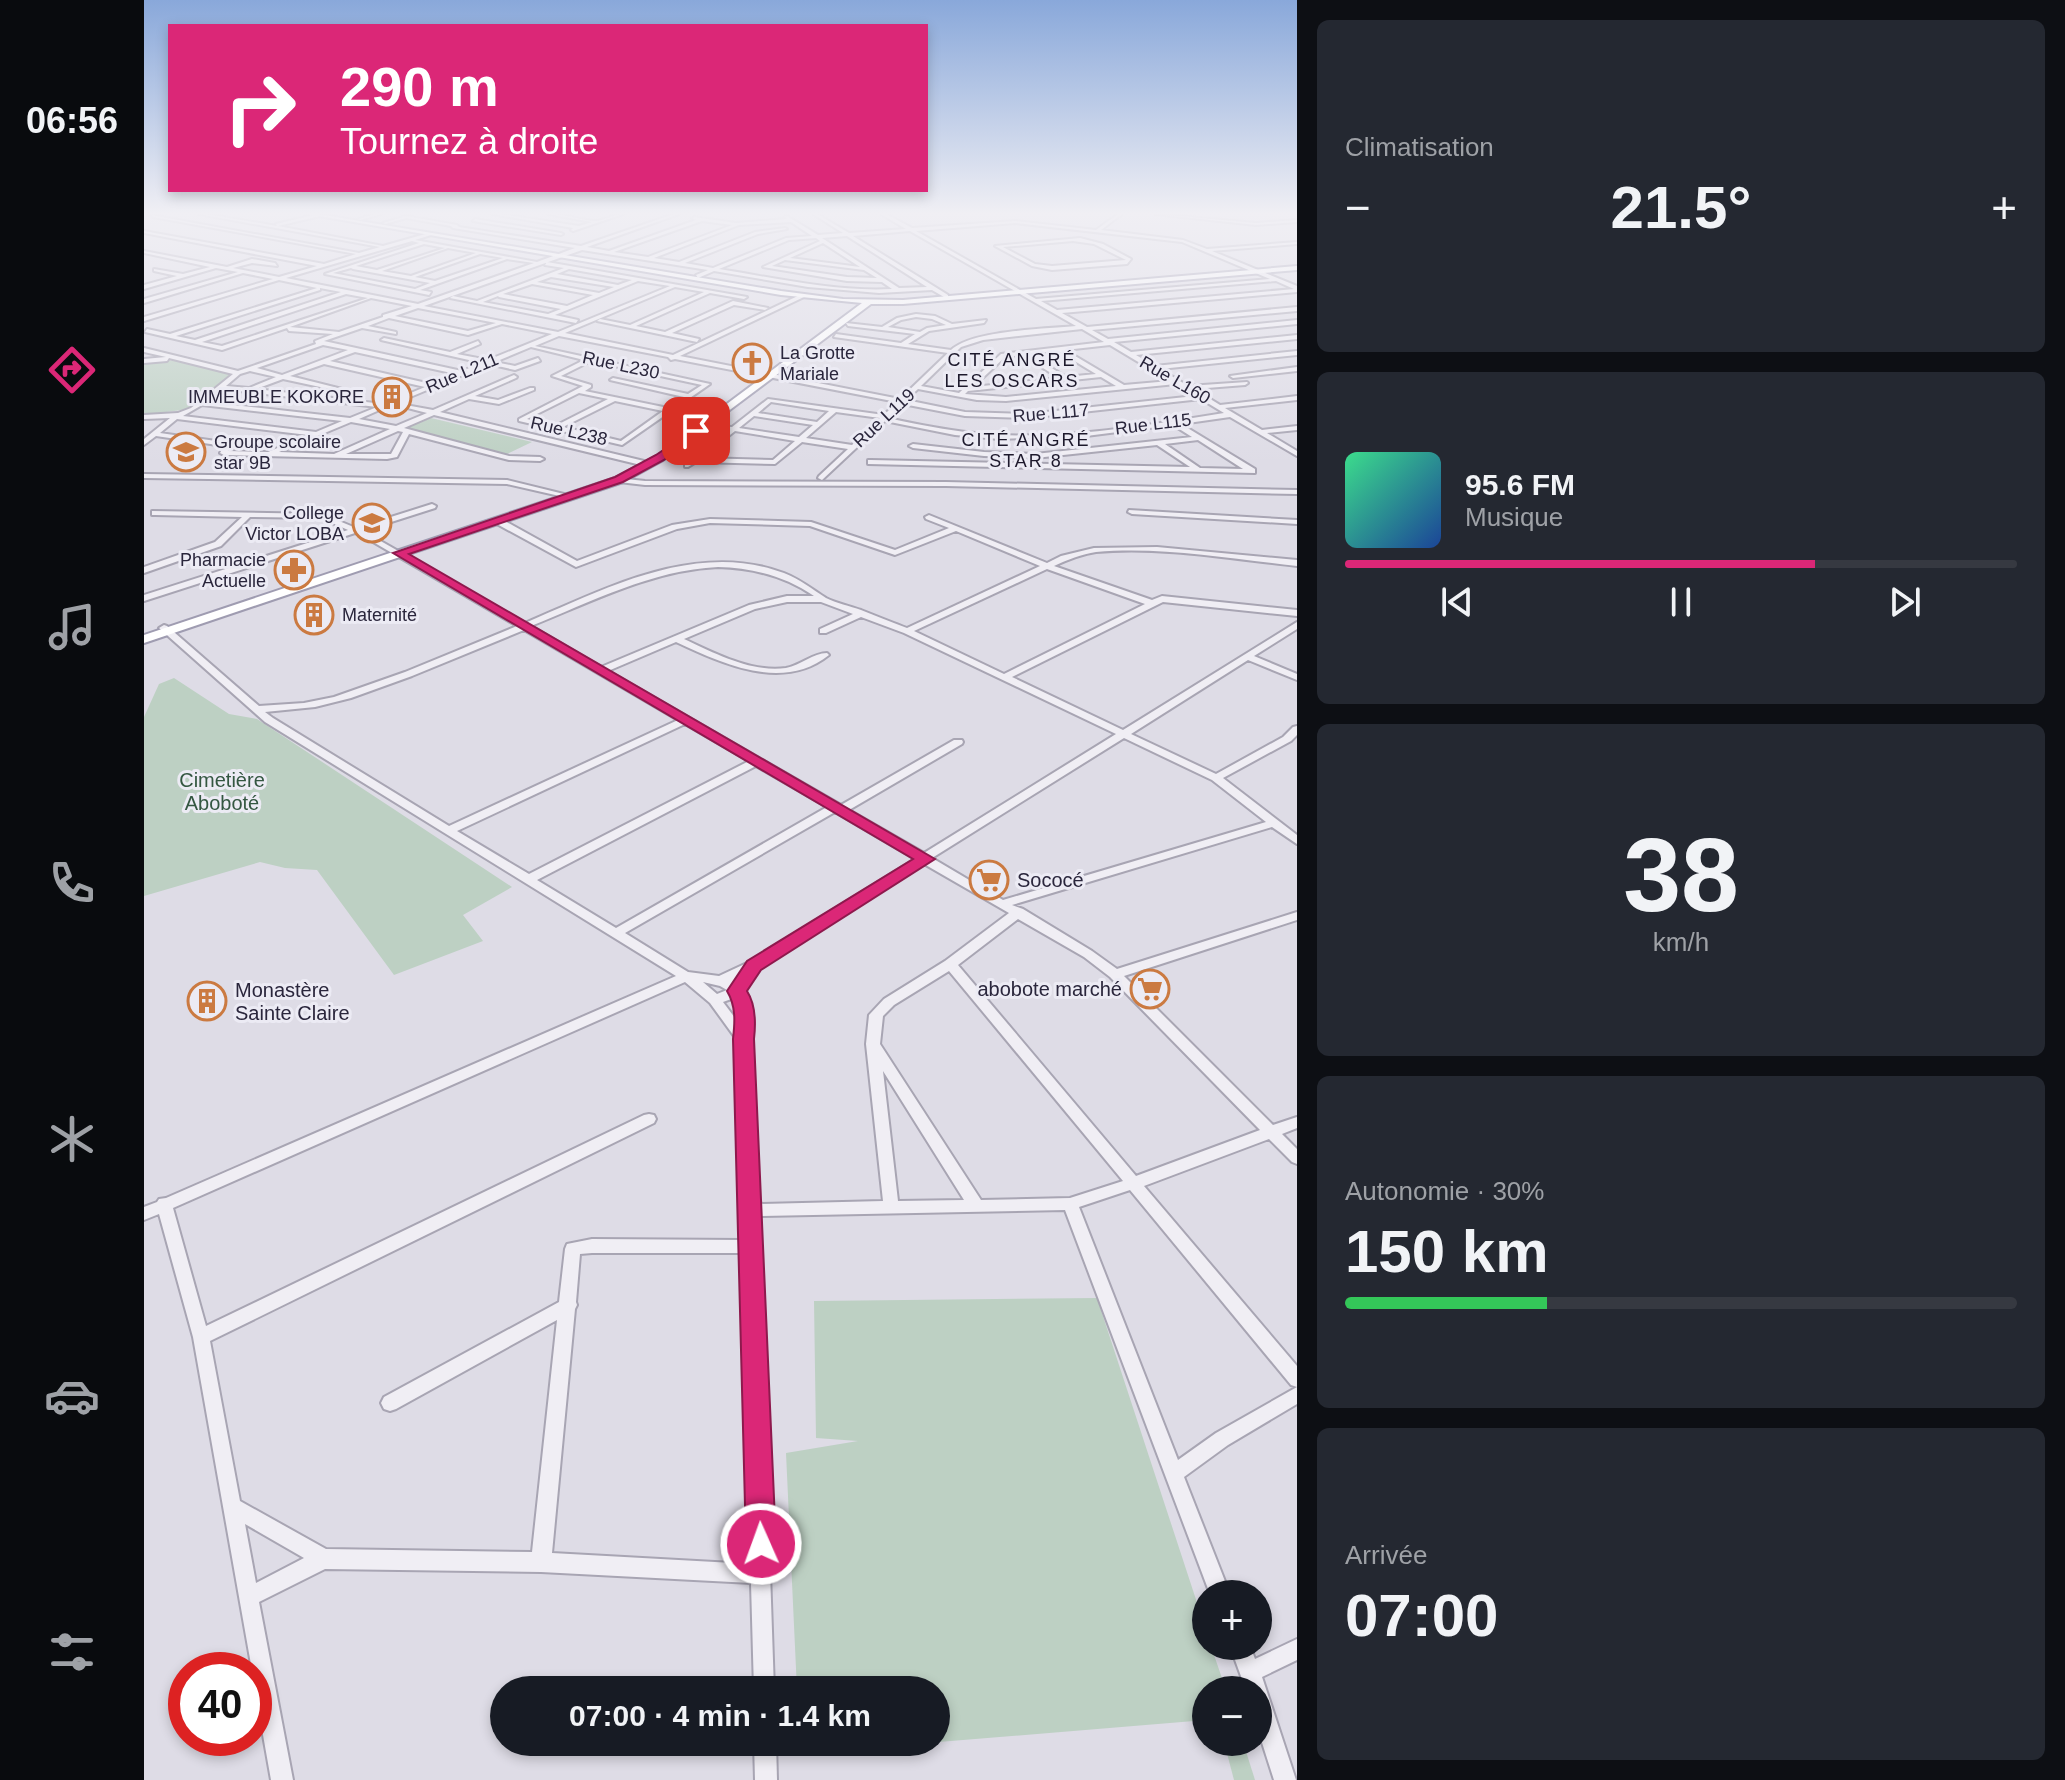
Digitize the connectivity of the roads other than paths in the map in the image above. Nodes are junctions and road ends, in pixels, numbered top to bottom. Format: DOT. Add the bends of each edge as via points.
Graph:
graph roads {
  1 [pos="217,297"];
  2 [pos="292,297"];
  3 [pos="331,297"];
  4 [pos="368,297"];
  5 [pos="439,297"];
  6 [pos="491,297"];
  7 [pos="508,297"];
  8 [pos="594,297"];
  9 [pos="646,297"];
  10 [pos="698,297"];
  11 [pos="800,297"];
  12 [pos="808,297"];
  13 [pos="837,297"];
  14 [pos="930,297"];
  15 [pos="955,297"];
  16 [pos="1031,297"];
  17 [pos="1075,297"];
  18 [pos="1216,297"];
  19 [pos="1227,297"];
  20 [pos="1268,297"];
  21 [pos="372,298"];
  22 [pos="453,298"];
  23 [pos="1272,299"];
  24 [pos="1037,300"];
  25 [pos="1190,300"];
  26 [pos="871,301"];
  27 [pos="144,302"];
  28 [pos="477,302"];
  29 [pos="903,302"];
  30 [pos="1237,302"];
  31 [pos="733,303"];
  32 [pos="1158,303"];
  33 [pos="1284,304"];
  34 [pos="1138,305"];
  35 [pos="1201,305"];
  36 [pos="413,306"];
  37 [pos="858,306"];
  38 [pos="168,308"];
  39 [pos="567,308"];
  40 [pos="765,308"];
  41 [pos="1102,308"];
  42 [pos="1169,308"];
  43 [pos="1296,309"];
  44 [pos="1149,310"];
  45 [pos="1212,310"];
  46 [pos="1058,312"];
  47 [pos="1112,313"];
  48 [pos="1180,314"];
  49 [pos="385,316"];
  50 [pos="548,316"];
  51 [pos="949,316"];
  52 [pos="1159,316"];
  53 [pos="1223,316"];
  54 [pos="938,317"];
  55 [pos="144,319"];
  56 [pos="1123,319"];
  57 [pos="1191,319"];
  58 [pos="576,321"];
  59 [pos="600,321"];
  60 [pos="843,321"];
  61 [pos="984,321"];
  62 [pos="1169,321"];
  63 [pos="1297,322"];
  64 [pos="502,323"];
  65 [pos="359,325"];
  66 [pos="950,325"];
  67 [pos="1133,325"];
  68 [pos="630,327"];
  69 [pos="281,328"];
  70 [pos="1085,328"];
  71 [pos="882,329"];
  72 [pos="147,331"];
  73 [pos="337,333"];
  74 [pos="394,333"];
  75 [pos="918,333"];
  76 [pos="559,334"];
  77 [pos="666,334"];
  78 [pos="169,336"];
  79 [pos="836,336"];
  80 [pos="1297,337"];
  81 [pos="384,340"];
  82 [pos="697,340"];
  83 [pos="195,342"];
  84 [pos="1109,342"];
  85 [pos="323,343"];
  86 [pos="478,343"];
  87 [pos="902,345"];
  88 [pos="530,346"];
  89 [pos="1058,348"];
  90 [pos="356,349"];
  91 [pos="144,350"];
  92 [pos="952,352"];
  93 [pos="1022,352"];
  94 [pos="1297,353"];
  95 [pos="451,354"];
  96 [pos="1130,354"];
  97 [pos="673,357"];
  98 [pos="178,358"];
  99 [pos="591,359"];
  100 [pos="538,360"];
  101 [pos="144,361"];
  102 [pos="325,362"];
  103 [pos="489,362"];
  104 [pos="1154,368"];
  105 [pos="251,369"];
  106 [pos="1297,369"];
  107 [pos="646,370"];
  108 [pos="238,373"];
  109 [pos="461,373"];
  110 [pos="767,375"];
  111 [pos="1101,375"];
  112 [pos="1233,376"];
  113 [pos="283,377"];
  114 [pos="514,377"];
  115 [pos="1064,378"];
  116 [pos="613,380"];
  117 [pos="501,382"];
  118 [pos="1178,382"];
  119 [pos="1247,382"];
  120 [pos="431,386"];
  121 [pos="222,387"];
  122 [pos="917,387"];
  123 [pos="1122,387"];
  124 [pos="1188,388"];
  125 [pos="969,389"];
  126 [pos="249,390"];
  127 [pos="577,391"];
  128 [pos="960,395"];
  129 [pos="689,396"];
  130 [pos="467,397"];
  131 [pos="1204,397"];
  132 [pos="1297,398"];
  133 [pos="614,399"];
  134 [pos="900,402"];
  135 [pos="201,403"];
  136 [pos="399,403"];
  137 [pos="383,404"];
  138 [pos="1220,407"];
  139 [pos="835,409"];
  140 [pos="667,410"];
  141 [pos="433,412"];
  142 [pos="753,414"];
  143 [pos="1233,414"];
  144 [pos="177,416"];
  145 [pos="144,417"];
  146 [pos="884,418"];
  147 [pos="351,420"];
  148 [pos="1173,422"];
  149 [pos="818,424"];
  150 [pos="719,427"];
  151 [pos="394,428"];
  152 [pos="555,428"];
  153 [pos="1297,428"];
  154 [pos="734,429"];
  155 [pos="928,429"];
  156 [pos="407,432"];
  157 [pos="1261,432"];
  158 [pos="153,434"];
  159 [pos="315,434"];
  160 [pos="1200,438"];
  161 [pos="801,439"];
  162 [pos="144,443"];
  163 [pos="1159,443"];
  164 [pos="228,444"];
  165 [pos="913,446"];
  166 [pos="852,447"];
  167 [pos="1118,448"];
  168 [pos="278,450"];
  169 [pos="269,454"];
  170 [pos="1297,454"];
  171 [pos="1035,456"];
  172 [pos="333,457"];
  173 [pos="540,459"];
  174 [pos="1015,460"];
  175 [pos="871,462"];
  176 [pos="641,463"];
  177 [pos="896,463"];
  178 [pos="1038,465"];
  179 [pos="1147,469"];
  180 [pos="1200,470"];
  181 [pos="144,476"];
  182 [pos="822,478"];
  183 [pos="619,480"];
  184 [pos="1297,492"];
  185 [pos="564,495"];
  186 [pos="432,506"];
  187 [pos="1132,512"];
  188 [pos="155,513"];
  189 [pos="248,515"];
  190 [pos="929,517"];
  191 [pos="498,521"];
  192 [pos="1297,522"];
  193 [pos="956,528"];
  194 [pos="357,530"];
  195 [pos="396,552"];
  196 [pos="1297,563"];
  197 [pos="1047,566"];
  198 [pos="144,570"];
  199 [pos="144,598"];
  200 [pos="822,599"];
  201 [pos="1151,603"];
  202 [pos="861,613"];
  203 [pos="1297,613"];
  204 [pos="1297,625"];
  205 [pos="523,626"];
  206 [pos="166,630"];
  207 [pos="823,631"];
  208 [pos="907,631"];
  209 [pos="144,636"];
  210 [pos="677,639"];
  211 [pos="824,655"];
  212 [pos="1249,657"];
  213 [pos="600,671"];
  214 [pos="1297,677"];
  215 [pos="1003,678"];
  216 [pos="258,709"];
  217 [pos="686,720"];
  218 [pos="1297,729"];
  219 [pos="1124,734"];
  220 [pos="958,742"];
  221 [pos="1292,743"];
  222 [pos="757,761"];
  223 [pos="1216,778"];
  224 [pos="838,808"];
  225 [pos="1275,823"];
  226 [pos="447,831"];
  227 [pos="1297,841"];
  228 [pos="926,859"];
  229 [pos="527,880"];
  230 [pos="1005,903"];
  231 [pos="1019,912"];
  232 [pos="1297,916"];
  233 [pos="616,933"];
  234 [pos="950,964"];
  235 [pos="754,965"];
  236 [pos="1115,974"];
  237 [pos="687,976"];
  238 [pos="722,980"];
  239 [pos="737,991"];
  240 [pos="711,995"];
  241 [pos="743,1039"];
  242 [pos="873,1044"];
  243 [pos="649,1119"];
  244 [pos="1297,1122"];
  245 [pos="1272,1133"];
  246 [pos="1297,1158"];
  247 [pos="1135,1183"];
  248 [pos="164,1203"];
  249 [pos="1070,1204"];
  250 [pos="976,1205"];
  251 [pos="891,1206"];
  252 [pos="750,1210"];
  253 [pos="144,1214"];
  254 [pos="752,1247"];
  255 [pos="569,1305"];
  256 [pos="201,1337"];
  257 [pos="1297,1379"];
  258 [pos="1297,1395"];
  259 [pos="390,1403"];
  260 [pos="1174,1474"];
  261 [pos="233,1507"];
  262 [pos="324,1559"];
  263 [pos="541,1562"];
  264 [pos="762,1574"];
  265 [pos="1215,1580"];
  266 [pos="250,1596"];
  267 [pos="1297,1649"];
  268 [pos="764,1676"];
  269 [pos="1260,1676"];
  270 [pos="1272,1740"];
  271 [pos="765,1756"];
  272 [pos="282,1780"];
  273 [pos="766,1780"];
  274 [pos="1285,1780"];
  1 -- 55 [label="street"];
  2 -- 78 [label="street"];
  3 -- 83 [label="street"];
  4 -- 21 [label="street, Rue L117"];
  5 -- 36 [label="street"];
  6 -- 28 [label="street"];
  7 -- 39 [label="street"];
  8 -- 39 [label="street"];
  9 -- 76 [label="street, Rue L211"];
  10 -- 31 [label="street"];
  10 -- 68 [label="street"];
  11 -- 97 [label="street"];
  12 -- 37 [label="main road"];
  13 -- 26 [label="main road"];
  14 -- 26 [label="main road"];
  15 -- 29 [label="main road"];
  16 -- 24 [label="street, Rue L160"];
  17 -- 24 [label="street"];
  18 -- 25 [label="street"];
  19 -- 30 [label="street"];
  20 -- 23 [label="street"];
  21 -- 36 [label="street, Rue L117"];
  21 -- 69 [label="street"];
  22 -- 28 [label="street"];
  24 -- 46 [label="street, Rue L160"];
  25 -- 32 [label="street"];
  25 -- 35 [label="street"];
  26 -- 29 [label="main road"];
  26 -- 37 [label="main road"];
  27 -- 38 [label="street"];
  28 -- 50 [label="street"];
  29 -- 37 [label="main road"];
  31 -- 40 [label="street"];
  31 -- 77 [label="street"];
  32 -- 34 [label="street"];
  32 -- 42 [label="street"];
  33 -- 43 [label="street"];
  34 -- 41 [label="street"];
  34 -- 44 [label="street"];
  36 -- 49 [label="street"];
  36 -- 64 [label="street, Rue L117"];
  37 -- 60 [label="main road"];
  37 -- 110 [label="main road"];
  39 -- 50 [label="street"];
  41 -- 46 [label="street"];
  41 -- 47 [label="street"];
  43 -- 53 [label="street, Rue L119"];
  45 -- 53 [label="street"];
  46 -- 70 [label="street, Rue L160"];
  48 -- 57 [label="street"];
  49 -- 64 [label="street" via="468,333"];
  49 -- 65 [label="street"];
  50 -- 58 [label="street"];
  51 -- 54 [label="street"];
  52 -- 62 [label="street"];
  53 -- 57 [label="street, Rue L119"];
  54 -- 66 [label="street"];
  54 -- 71 [label="street" via="898,318"];
  56 -- 67 [label="street"];
  57 -- 62 [label="street, Rue L119"];
  59 -- 68 [label="street"];
  60 -- 71 [label="street"];
  60 -- 110 [label="main road"];
  61 -- 66 [label="street"];
  62 -- 67 [label="street, Rue L119"];
  63 -- 84 [label="street"];
  64 -- 76 [label="street, Rue L117"];
  65 -- 73 [label="street"];
  65 -- 74 [label="street"];
  66 -- 75 [label="street"];
  67 -- 70 [label="street, Rue L119"];
  68 -- 77 [label="street"];
  69 -- 73 [label="street"];
  69 -- 83 [label="street" via="222,348"];
  70 -- 84 [label="street, Rue L160"];
  70 -- 92 [label="street, Rue L119" via="982,338"];
  71 -- 75 [label="street"];
  72 -- 78 [label="street"];
  73 -- 85 [label="street" via="317,342"];
  75 -- 87 [label="street"];
  76 -- 88 [label="street, Rue L211"];
  76 -- 97 [label="street, Rue L117"];
  77 -- 82 [label="street"];
  78 -- 83 [label="street"];
  79 -- 87 [label="street"];
  80 -- 96 [label="street"];
  81 -- 95 [label="street"];
  84 -- 89 [label="street"];
  84 -- 96 [label="street, Rue L160"];
  85 -- 90 [label="street"];
  85 -- 105 [label="street"];
  86 -- 95 [label="street"];
  87 -- 92 [label="street"];
  88 -- 99 [label="street, Rue L230"];
  88 -- 103 [label="street, Rue L211"];
  89 -- 93 [label="street"];
  89 -- 111 [label="street"];
  90 -- 102 [label="street"];
  90 -- 109 [label="street"];
  91 -- 98 [label="street"];
  92 -- 122 [label="street, Rue L119"];
  93 -- 115 [label="street"];
  93 -- 125 [label="street" via="1001,356"];
  94 -- 104 [label="street"];
  95 -- 103 [label="street"];
  96 -- 104 [label="street, Rue L160"];
  97 -- 107 [label="street"];
  97 -- 110 [label="street, Rue L117"];
  98 -- 101 [label="street"];
  98 -- 108 [label="street"];
  99 -- 107 [label="street, Rue L230"];
  99 -- 127 [label="street" via="555,376 590,385"];
  100 -- 103 [label="street" via="518,368"];
  102 -- 113 [label="street"];
  102 -- 120 [label="street"];
  103 -- 109 [label="street, Rue L211"];
  104 -- 118 [label="street, Rue L160"];
  105 -- 108 [label="street"];
  105 -- 113 [label="street"];
  106 -- 112 [label="street"];
  107 -- 129 [label="street, Rue L230" via="707,384"];
  108 -- 121 [label="street"];
  109 -- 120 [label="street, Rue L211"];
  110 -- 134 [label="street, Rue L117"];
  110 -- 176 [label="main road"];
  110 -- 183 [label="main road" via="660,458"];
  111 -- 115 [label="street"];
  111 -- 123 [label="street"];
  113 -- 126 [label="street"];
  113 -- 137 [label="street"];
  114 -- 117 [label="street"];
  115 -- 125 [label="street"];
  116 -- 129 [label="street"];
  117 -- 130 [label="street"];
  117 -- 130 [label="street" via="533,389 501,402"];
  118 -- 123 [label="street"];
  118 -- 124 [label="street, Rue L160"];
  119 -- 124 [label="street"];
  120 -- 136 [label="street, Rue L211"];
  121 -- 126 [label="street"];
  121 -- 135 [label="street"];
  122 -- 128 [label="street"];
  122 -- 134 [label="street, Rue L119"];
  123 -- 128 [label="street" via="1006,399"];
  124 -- 131 [label="street, Rue L160"];
  125 -- 128 [label="street"];
  126 -- 137 [label="street"];
  127 -- 133 [label="street"];
  127 -- 152 [label="street, Rue L238" via="519,418"];
  129 -- 140 [label="street"];
  130 -- 141 [label="street"];
  131 -- 134 [label="street, Rue L117" via="1011,417"];
  131 -- 138 [label="street, Rue L160"];
  132 -- 138 [label="street"];
  133 -- 140 [label="street"];
  133 -- 152 [label="street"];
  134 -- 146 [label="street, Rue L119"];
  135 -- 144 [label="street"];
  135 -- 147 [label="street"];
  136 -- 137 [label="street"];
  136 -- 141 [label="street"];
  137 -- 147 [label="street"];
  138 -- 143 [label="street, Rue L160"];
  139 -- 142 [label="street, Rue L115" via="770,400"];
  139 -- 146 [label="street, Rue L115"];
  139 -- 149 [label="street"];
  140 -- 152 [label="street, Rue L238" via="625,442"];
  141 -- 151 [label="street"];
  141 -- 176 [label="street"];
  142 -- 149 [label="street"];
  142 -- 154 [label="street, Rue L115"];
  143 -- 148 [label="street, Rue L115"];
  143 -- 157 [label="street, Rue L160"];
  144 -- 145 [label="street"];
  144 -- 158 [label="street"];
  144 -- 159 [label="street"];
  146 -- 155 [label="street, Rue L115"];
  146 -- 166 [label="street, Rue L119"];
  147 -- 151 [label="street"];
  147 -- 159 [label="street"];
  148 -- 155 [label="street, Rue L115" via="1035,437"];
  148 -- 160 [label="street"];
  149 -- 161 [label="street"];
  150 -- 154 [label="street"];
  151 -- 156 [label="street"];
  151 -- 172 [label="street"];
  153 -- 157 [label="street"];
  154 -- 161 [label="street"];
  154 -- 161 [label="street, Rue L115" via="691,462 775,462"];
  155 -- 165 [label="street"];
  156 -- 172 [label="street" via="391,456"];
  156 -- 173 [label="street" via="509,458"];
  157 -- 170 [label="street, Rue L160"];
  158 -- 162 [label="street"];
  158 -- 164 [label="street"];
  159 -- 168 [label="street"];
  160 -- 163 [label="street"];
  160 -- 180 [label="street" via="1252,471"];
  161 -- 166 [label="street"];
  163 -- 167 [label="street"];
  163 -- 180 [label="street"];
  164 -- 168 [label="street"];
  164 -- 169 [label="street" via="224,453"];
  165 -- 174 [label="street"];
  165 -- 177 [label="street"];
  166 -- 182 [label="street, Rue L119"];
  167 -- 171 [label="street"];
  167 -- 179 [label="street"];
  168 -- 169 [label="street"];
  169 -- 172 [label="street"];
  171 -- 174 [label="street"];
  171 -- 178 [label="street"];
  174 -- 177 [label="street"];
  174 -- 178 [label="street"];
  175 -- 177 [label="street"];
  176 -- 185 [label="main road"];
  178 -- 179 [label="street"];
  179 -- 180 [label="street"];
  181 -- 185 [label="street" via="507,482"];
  183 -- 184 [label="street"];
  183 -- 191 [label="main road"];
  185 -- 195 [label="main road"];
  186 -- 194 [label="street"];
  187 -- 192 [label="street"];
  188 -- 189 [label="street"];
  189 -- 194 [label="street" via="322,516"];
  189 -- 198 [label="street" via="218,544"];
  190 -- 193 [label="street"];
  191 -- 193 [label="street" via="576,564 699,522 811,524 895,553"];
  191 -- 195 [label="main road"];
  193 -- 197 [label="street"];
  194 -- 195 [label="street"];
  194 -- 199 [label="street"];
  195 -- 205 [label="street"];
  195 -- 206 [label="main road"];
  196 -- 197 [label="street" via="1124,549 1078,553"];
  197 -- 201 [label="street"];
  197 -- 208 [label="street"];
  200 -- 202 [label="street"];
  200 -- 205 [label="street" via="798,582 761,568 702,565 660,574"];
  200 -- 210 [label="street" via="752,607"];
  201 -- 203 [label="street" via="1162,599"];
  201 -- 215 [label="street"];
  202 -- 207 [label="street"];
  202 -- 208 [label="street"];
  204 -- 212 [label="street"];
  205 -- 213 [label="street"];
  205 -- 216 [label="street" via="348,696"];
  206 -- 209 [label="main road"];
  206 -- 216 [label="street"];
  208 -- 215 [label="street"];
  210 -- 211 [label="street" via="720,658 783,671"];
  210 -- 213 [label="street"];
  212 -- 214 [label="street"];
  212 -- 219 [label="street"];
  213 -- 217 [label="street"];
  215 -- 219 [label="street"];
  216 -- 226 [label="street"];
  217 -- 222 [label="street"];
  217 -- 226 [label="street"];
  218 -- 221 [label="street"];
  219 -- 223 [label="street"];
  219 -- 228 [label="street"];
  220 -- 224 [label="street"];
  221 -- 223 [label="street"];
  222 -- 224 [label="street"];
  222 -- 229 [label="street"];
  223 -- 225 [label="street"];
  224 -- 228 [label="street"];
  224 -- 233 [label="street"];
  225 -- 227 [label="street"];
  225 -- 230 [label="street"];
  226 -- 229 [label="street"];
  228 -- 230 [label="street"];
  228 -- 235 [label="street"];
  229 -- 233 [label="street"];
  230 -- 231 [label="street"];
  231 -- 234 [label="street"];
  231 -- 236 [label="street"];
  232 -- 236 [label="street"];
  233 -- 237 [label="street"];
  234 -- 242 [label="street" via="876,1015"];
  234 -- 247 [label="street"];
  235 -- 238 [label="street"];
  235 -- 239 [label="street"];
  236 -- 245 [label="street"];
  237 -- 238 [label="street"];
  237 -- 240 [label="street"];
  237 -- 248 [label="street"];
  238 -- 239 [label="street"];
  238 -- 240 [label="street"];
  239 -- 240 [label="street"];
  239 -- 241 [label="street" via="745,1010"];
  240 -- 241 [label="street"];
  241 -- 252 [label="street"];
  242 -- 250 [label="street"];
  242 -- 251 [label="street"];
  243 -- 256 [label="street"];
  244 -- 245 [label="street"];
  245 -- 246 [label="street"];
  245 -- 247 [label="street"];
  247 -- 249 [label="street"];
  247 -- 257 [label="street"];
  248 -- 253 [label="street"];
  248 -- 256 [label="street"];
  249 -- 250 [label="street"];
  249 -- 260 [label="street"];
  250 -- 251 [label="street"];
  251 -- 252 [label="street"];
  252 -- 254 [label="street"];
  254 -- 255 [label="street" via="573,1249"];
  254 -- 264 [label="street"];
  255 -- 259 [label="street"];
  255 -- 263 [label="street"];
  256 -- 261 [label="street"];
  258 -- 260 [label="street"];
  260 -- 265 [label="street"];
  261 -- 262 [label="street"];
  261 -- 266 [label="street"];
  262 -- 263 [label="street"];
  262 -- 266 [label="street"];
  263 -- 264 [label="street"];
  264 -- 268 [label="street"];
  266 -- 272 [label="street"];
  267 -- 269 [label="street"];
  270 -- 274 [label="street"];
  271 -- 273 [label="street"];
}
